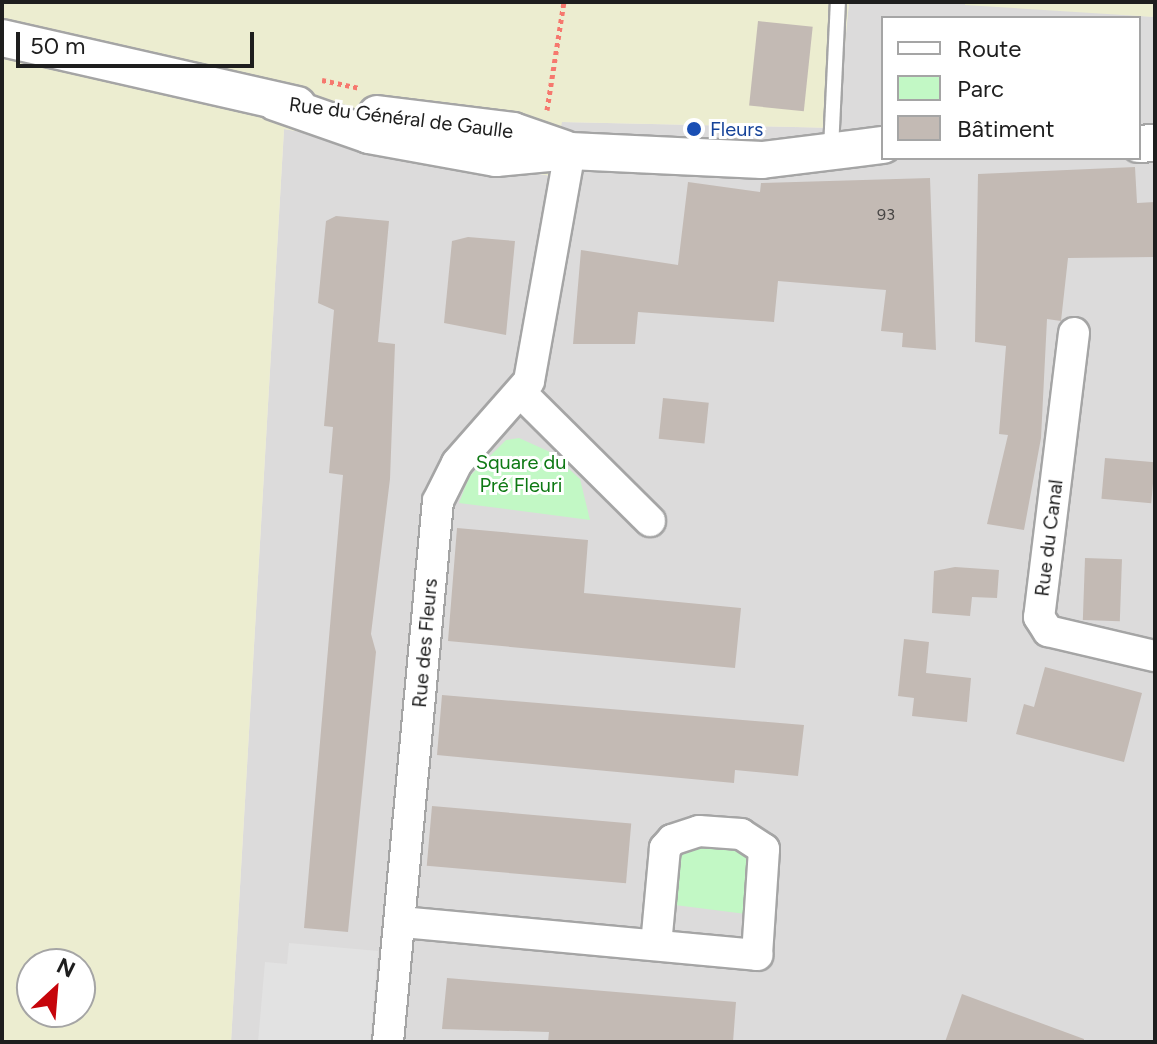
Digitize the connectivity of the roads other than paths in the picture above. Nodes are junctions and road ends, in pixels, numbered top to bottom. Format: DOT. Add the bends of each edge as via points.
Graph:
graph roads {
  1 [pos="838,2"];
  2 [pos="2,38"];
  3 [pos="557,145"];
  4 [pos="881,145"];
  5 [pos="831,149"];
  6 [pos="1074,333"];
  7 [pos="523,395"];
  8 [pos="650,521"];
  9 [pos="1155,656"];
  10 [pos="402,922"];
  11 [pos="656,945"];
  12 [pos="388,1042"];
  1 -- 5 [label="lane"];
  2 -- 3 [label="street, Rue du Général de Gaulle" via="275,102 369,135 467,154 530,158"];
  3 -- 5 [label="street, Rue du Général de Gaulle" via="762,160"];
  3 -- 7 [label="street"];
  4 -- 5 [label="street, Rue du Général de Gaulle"];
  6 -- 9 [label="street, Rue du Canal" via="1039,617 1048,631"];
  7 -- 8 [label="street"];
  7 -- 10 [label="street, Rue des Fleurs" via="440,490"];
  10 -- 11 [label="street"];
  10 -- 12 [label="street, Rue des Fleurs"];
  11 -- 11 [label="street" via="665,848 685,833 741,834 768,858 757,955"];
}
